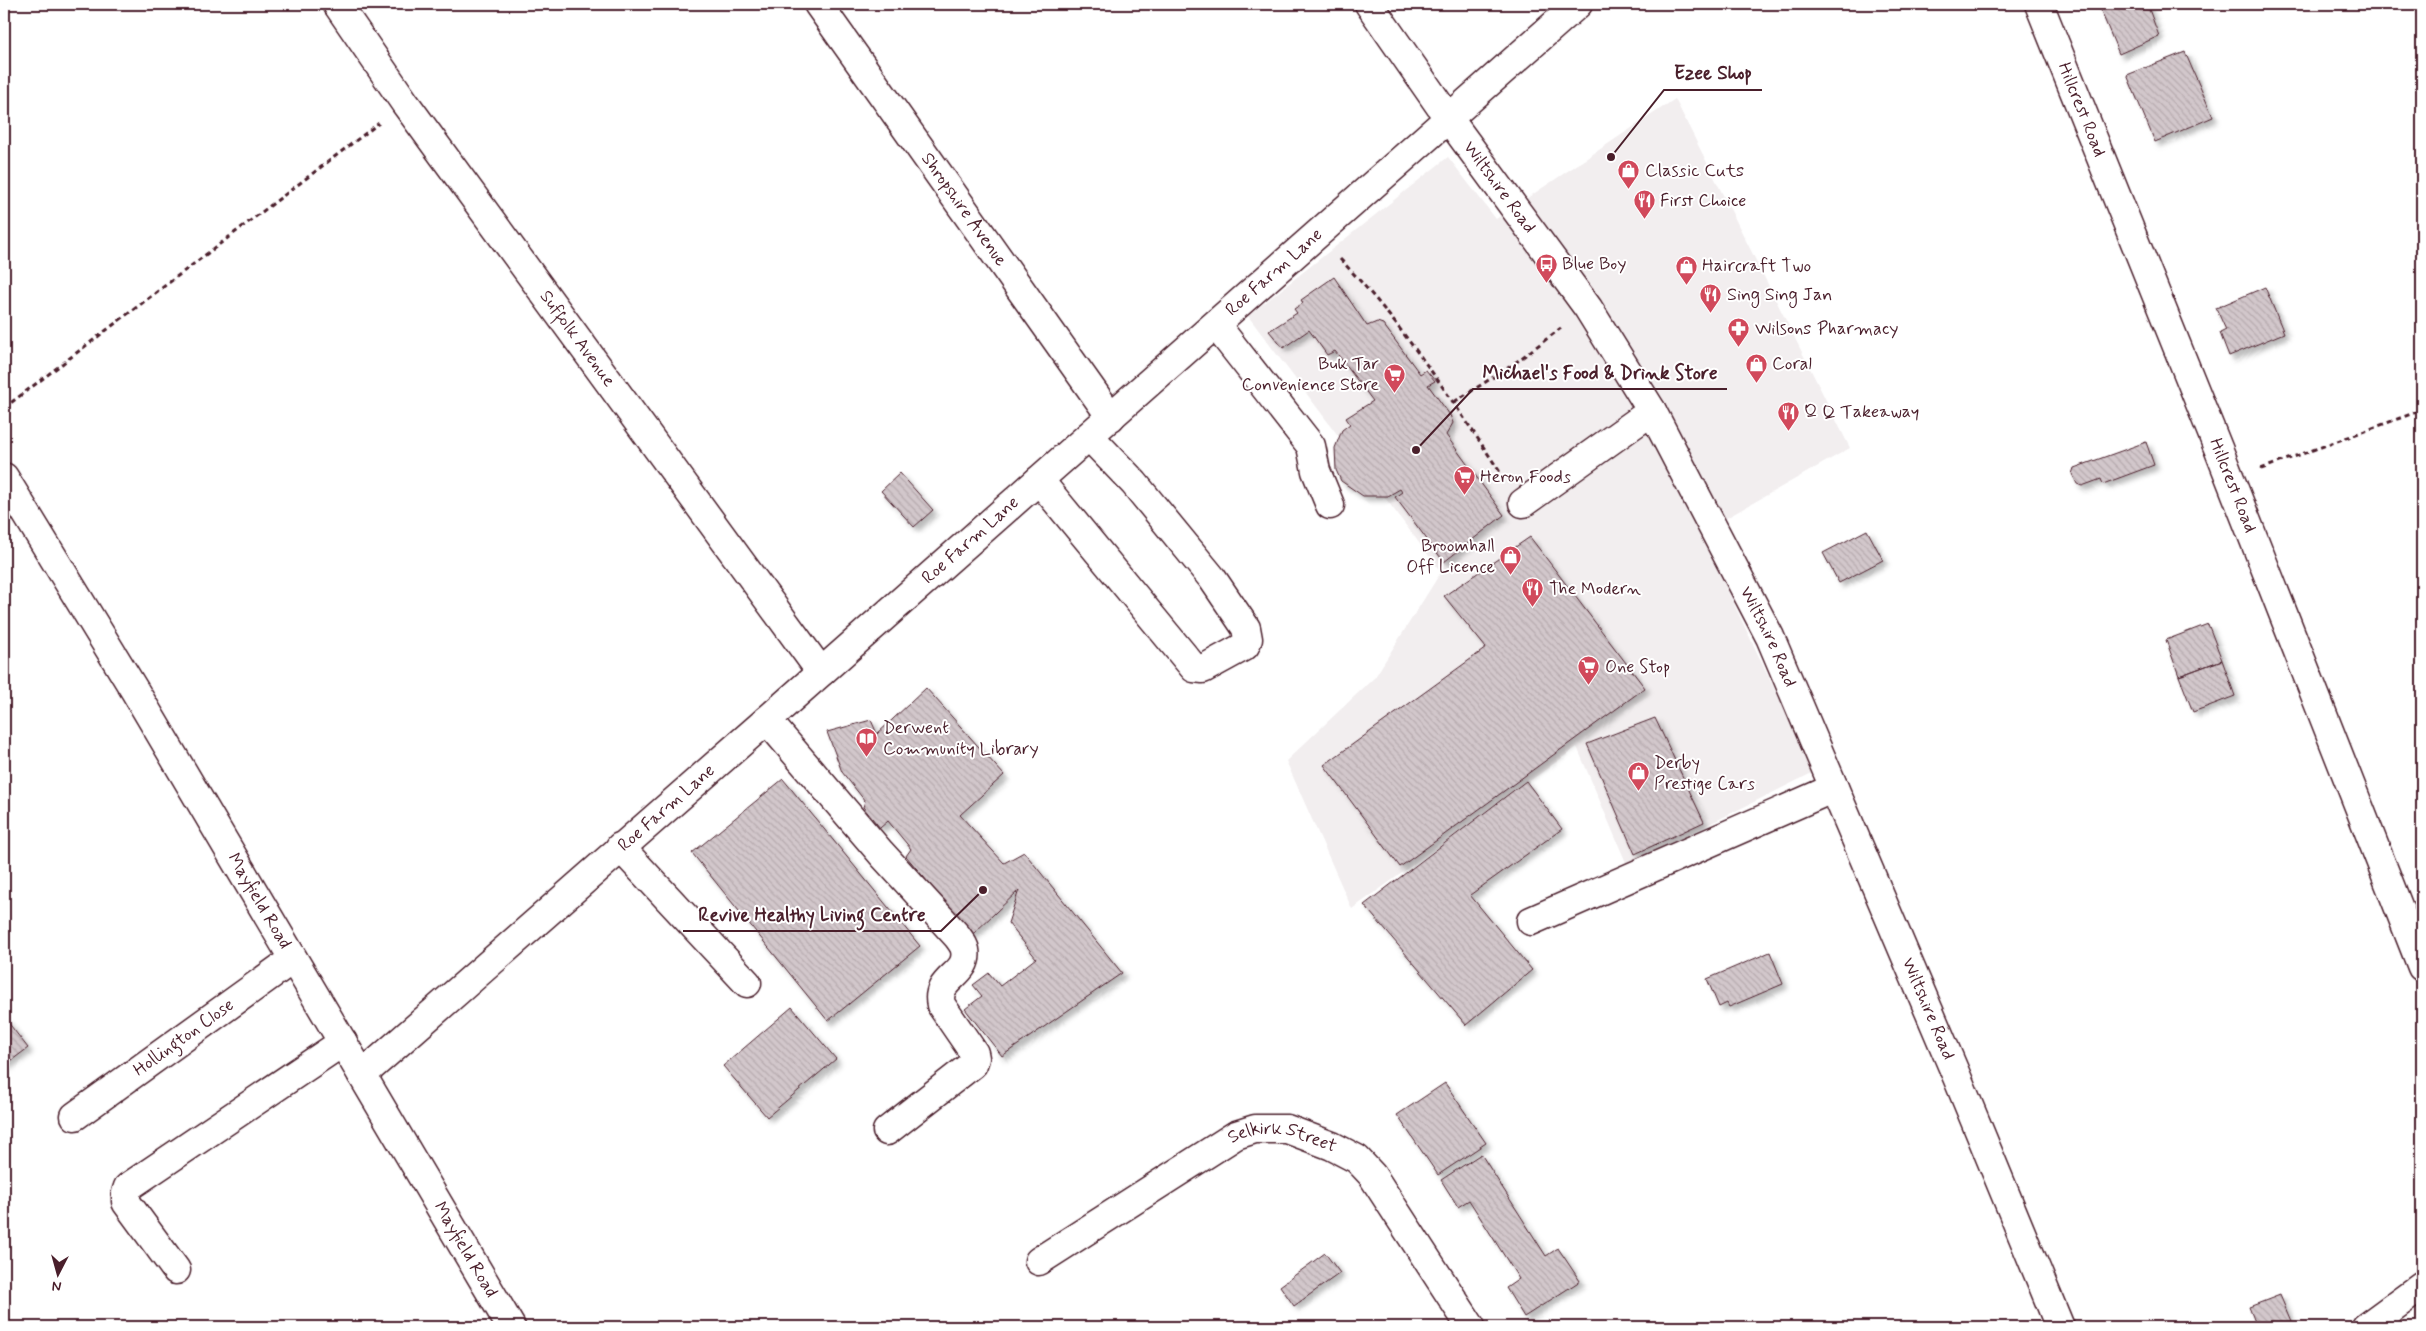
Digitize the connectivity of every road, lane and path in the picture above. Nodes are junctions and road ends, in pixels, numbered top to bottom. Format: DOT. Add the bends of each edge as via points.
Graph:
graph roads {
  1 [pos="336,4"];
  2 [pos="818,4"];
  3 [pos="1369,4"];
  4 [pos="1578,4"];
  5 [pos="2039,4"];
  6 [pos="405,103"];
  7 [pos="1449,119"];
  8 [pos="1317,236"];
  9 [pos="1588,308"];
  10 [pos="1216,325"];
  11 [pos="1454,402"];
  12 [pos="4,408"];
  13 [pos="2422,410"];
  14 [pos="1652,411"];
  15 [pos="1111,417"];
  16 [pos="1090,436"];
  17 [pos="1500,472"];
  18 [pos="4,476"];
  19 [pos="1039,480"];
  20 [pos="2231,480"];
  21 [pos="1523,502"];
  22 [pos="1330,505"];
  23 [pos="821,672"];
  24 [pos="767,720"];
  25 [pos="1834,788"];
  26 [pos="620,847"];
  27 [pos="1532,921"];
  28 [pos="293,959"];
  29 [pos="2422,967"];
  30 [pos="748,983"];
  31 [pos="343,1042"];
  32 [pos="362,1075"];
  33 [pos="75,1116"];
  34 [pos="887,1131"];
  35 [pos="1039,1261"];
  36 [pos="176,1270"];
  37 [pos="2422,1286"];
  38 [pos="511,1327"];
  39 [pos="1471,1327"];
  40 [pos="2060,1327"];
  41 [pos="2366,1327"];
  1 -- 6 [label="street, Suffolk Avenue"];
  2 -- 15 [label="street, Shropshire Avenue"];
  3 -- 7 [label="street, Wiltshire Road"];
  4 -- 7 [label="street, Roe Farm Lane"];
  5 -- 20 [label="street, Hillcrest Road"];
  6 -- 12 [label="path"];
  6 -- 23 [label="street, Suffolk Avenue"];
  7 -- 8 [label="street, Roe Farm Lane"];
  7 -- 9 [label="street, Wiltshire Road"];
  8 -- 10 [label="street, Roe Farm Lane"];
  8 -- 11 [label="path" via="1372,293"];
  9 -- 11 [label="path" via="1511,366"];
  9 -- 14 [label="street, Wiltshire Road"];
  10 -- 15 [label="street, Roe Farm Lane"];
  10 -- 22 [label="street" via="1311,446 1316,471"];
  11 -- 17 [label="path"];
  13 -- 20 [label="path"];
  14 -- 21 [label="street"];
  14 -- 25 [label="street, Wiltshire Road" via="1770,637"];
  15 -- 16 [label="street, Roe Farm Lane"];
  16 -- 19 [label="street, Roe Farm Lane"];
  16 -- 19 [label="street" via="1134,483 1212,578 1246,628 1248,639 1245,646 1203,669 1194,668"];
  18 -- 28 [label="street, Mayfield Road"];
  19 -- 23 [label="street, Roe Farm Lane"];
  20 -- 29 [label="street, Hillcrest Road"];
  23 -- 24 [label="street, Roe Farm Lane"];
  24 -- 26 [label="street, Roe Farm Lane"];
  24 -- 34 [label="street" via="881,854 957,936 965,950 958,972 941,987 939,996 941,1005 974,1053 973,1064"];
  25 -- 27 [label="street"];
  25 -- 40 [label="street, Wiltshire Road" via="1958,1076"];
  26 -- 30 [label="street"];
  26 -- 32 [label="street, Roe Farm Lane"];
  28 -- 31 [label="street, Mayfield Road"];
  28 -- 33 [label="street, Hollington Close"];
  31 -- 32 [label="street, Mayfield Road"];
  31 -- 36 [label="street" via="128,1187 126,1202"];
  32 -- 38 [label="street, Mayfield Road"];
  35 -- 39 [label="street, Selkirk Street" via="1236,1136 1255,1128 1287,1129 1332,1146 1362,1163"];
  37 -- 41 [label="street"];
}
